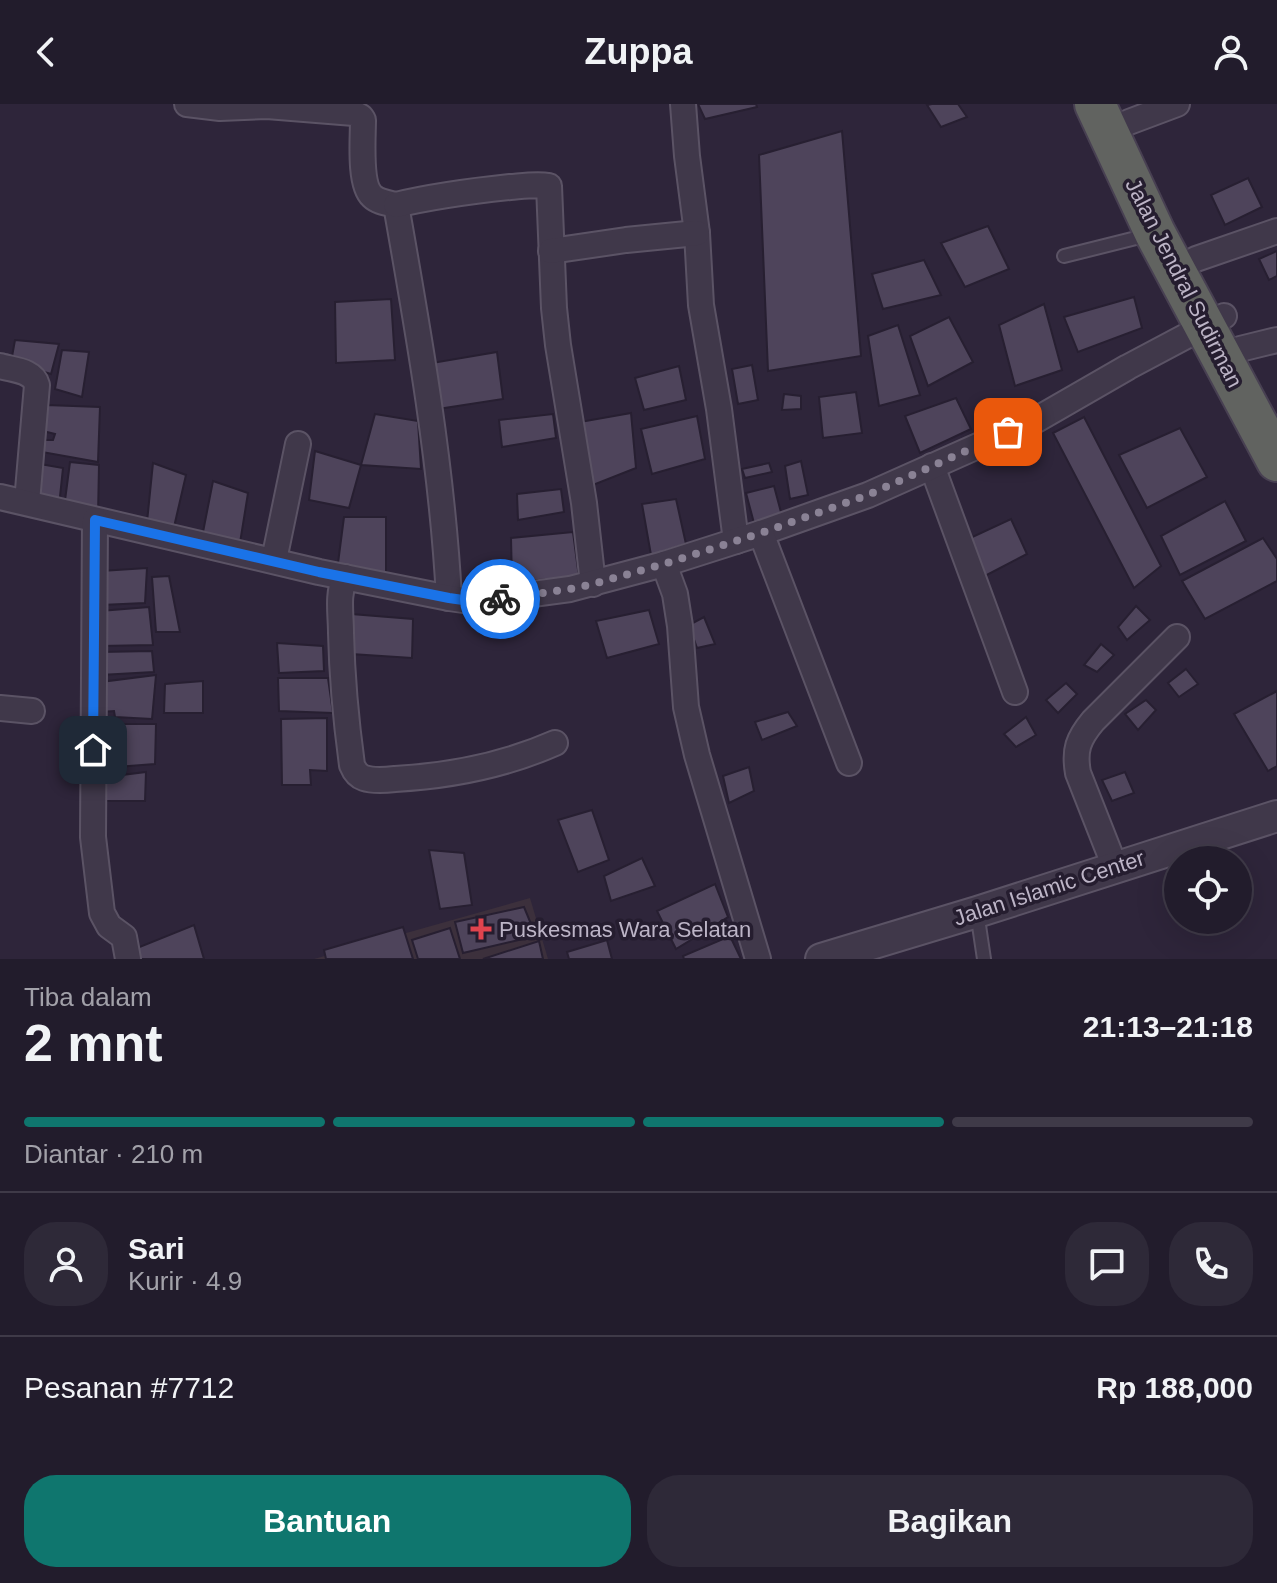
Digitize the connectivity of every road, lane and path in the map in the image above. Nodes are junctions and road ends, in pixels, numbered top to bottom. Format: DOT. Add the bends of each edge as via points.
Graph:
graph roads {
  1 [pos="187,104"];
  2 [pos="683,104"];
  3 [pos="1177,104"];
  4 [pos="1115,110"];
  5 [pos="396,205"];
  6 [pos="1277,231"];
  7 [pos="697,233"];
  8 [pos="1155,233"];
  9 [pos="551,251"];
  10 [pos="1064,256"];
  11 [pos="1196,259"];
  12 [pos="1236,333"];
  13 [pos="0,366"];
  14 [pos="1277,413"];
  15 [pos="298,444"];
  16 [pos="1277,461"];
  17 [pos="932,466"];
  18 [pos="0,497"];
  19 [pos="27,502"];
  20 [pos="95,520"];
  21 [pos="761,533"];
  22 [pos="736,541"];
  23 [pos="274,560"];
  24 [pos="664,564"];
  25 [pos="345,577"];
  26 [pos="593,584"];
  27 [pos="449,598"];
  28 [pos="1177,637"];
  29 [pos="1015,692"];
  30 [pos="0,708"];
  31 [pos="32,711"];
  32 [pos="555,743"];
  33 [pos="849,763"];
  34 [pos="1277,816"];
  35 [pos="1115,867"];
  36 [pos="977,912"];
  37 [pos="128,959"];
  38 [pos="758,959"];
  39 [pos="821,959"];
  40 [pos="984,959"];
  1 -- 5 [label="street" via="358,115 363,120 367,190"];
  2 -- 7 [label="street"];
  3 -- 4 [label="street"];
  4 -- 8 [label="highway, Jalan Jendral Sudirman"];
  4 -- 11 [label="highway, Jalan Jendral Sudirman"];
  5 -- 9 [label="street" via="438,195 548,185"];
  5 -- 27 [label="street" via="433,434"];
  6 -- 11 [label="street"];
  7 -- 9 [label="street"];
  7 -- 22 [label="street" via="701,305"];
  8 -- 10 [label="lane"];
  8 -- 12 [label="highway, Jalan Jendral Sudirman"];
  9 -- 26 [label="street" via="558,345"];
  11 -- 12 [label="highway, Jalan Jendral Sudirman"];
  12 -- 14 [label="highway, Jalan Jendral Sudirman"];
  12 -- 16 [label="highway, Jalan Jendral Sudirman"];
  12 -- 17 [label="street" via="1128,367 1036,420"];
  13 -- 19 [label="street" via="31,375 37,385"];
  15 -- 23 [label="street"];
  17 -- 21 [label="street"];
  17 -- 29 [label="street"];
  18 -- 19 [label="street"];
  19 -- 20 [label="street"];
  20 -- 23 [label="street"];
  20 -- 37 [label="street" via="93,837 102,913 124,937"];
  21 -- 22 [label="street"];
  21 -- 33 [label="street"];
  22 -- 24 [label="street"];
  23 -- 25 [label="street"];
  24 -- 26 [label="street"];
  24 -- 38 [label="street" via="675,594 686,707 697,755"];
  25 -- 27 [label="street"];
  25 -- 32 [label="street" via="340,600 342,677 355,772 380,780 423,778"];
  26 -- 27 [label="street" via="503,598"];
  28 -- 35 [label="street" via="1093,721 1078,744 1078,773"];
  30 -- 31 [label="street"];
  34 -- 35 [label="street, Jalan Islamic Center"];
  35 -- 36 [label="street, Jalan Islamic Center"];
  36 -- 39 [label="street, Jalan Islamic Center"];
  36 -- 40 [label="lane"];
}
